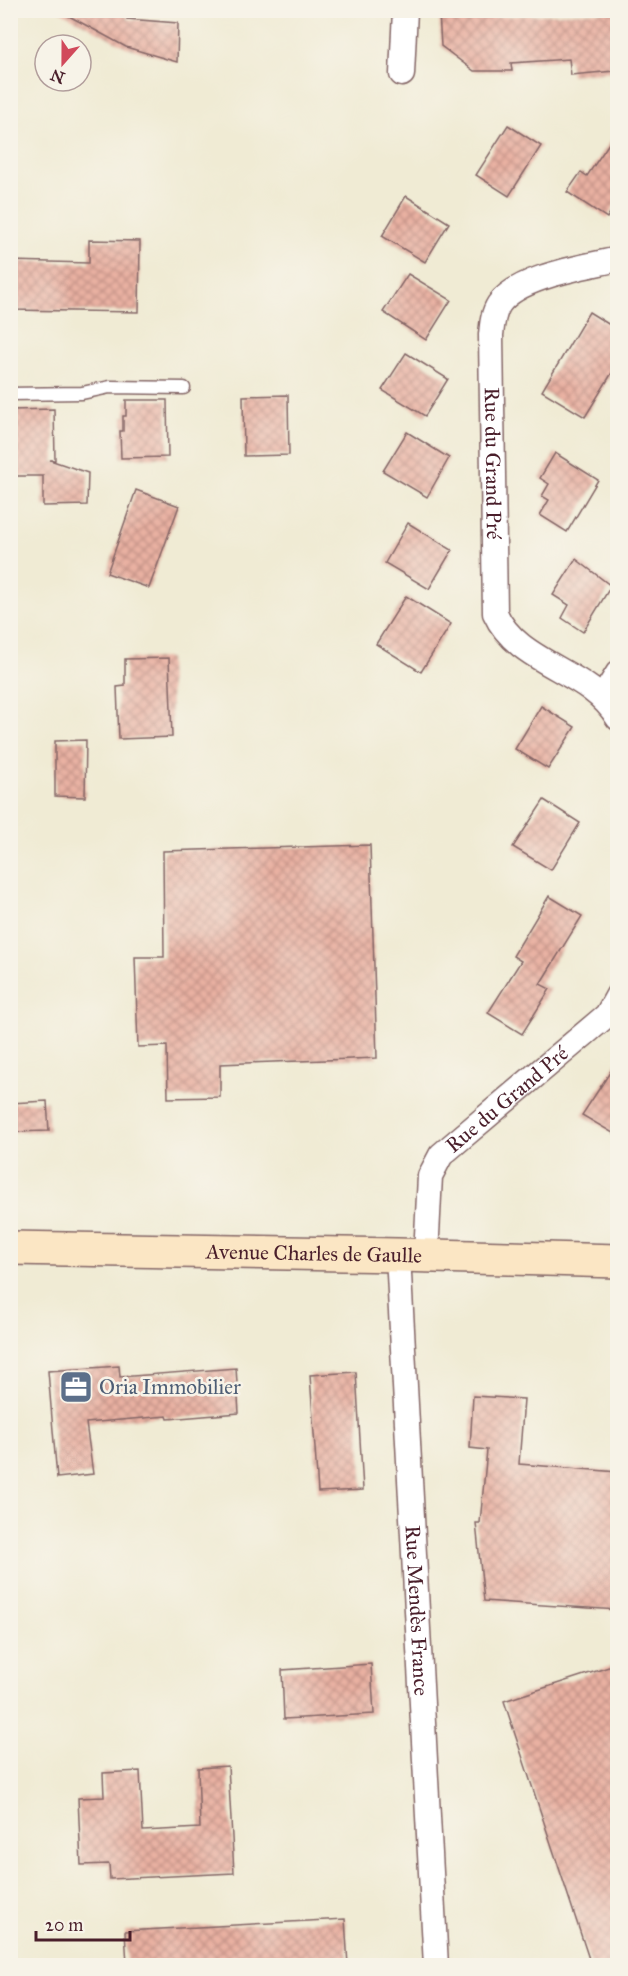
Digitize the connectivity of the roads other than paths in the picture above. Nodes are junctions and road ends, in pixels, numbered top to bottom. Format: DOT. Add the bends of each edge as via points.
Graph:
graph roads {
  1 [pos="405,10"];
  2 [pos="402,74"];
  3 [pos="618,259"];
  4 [pos="184,388"];
  5 [pos="10,394"];
  6 [pos="618,674"];
  7 [pos="603,697"];
  8 [pos="618,718"];
  9 [pos="618,995"];
  10 [pos="10,1248"];
  11 [pos="412,1255"];
  12 [pos="618,1261"];
  13 [pos="436,1965"];
  1 -- 2 [label="street"];
  3 -- 7 [label="street, Rue du Grand Pré" via="536,279 517,288 499,304 491,335 495,613 508,635"];
  4 -- 5 [label="lane" via="110,387 82,393"];
  6 -- 7 [label="street"];
  7 -- 8 [label="street, Rue du Grand Pré"];
  9 -- 11 [label="street, Rue du Grand Pré" via="607,1015 441,1155 430,1176"];
  10 -- 11 [label="main road, Avenue Charles de Gaulle"];
  11 -- 12 [label="main road, Avenue Charles de Gaulle"];
  11 -- 13 [label="street, Rue Mendès France"];
}
